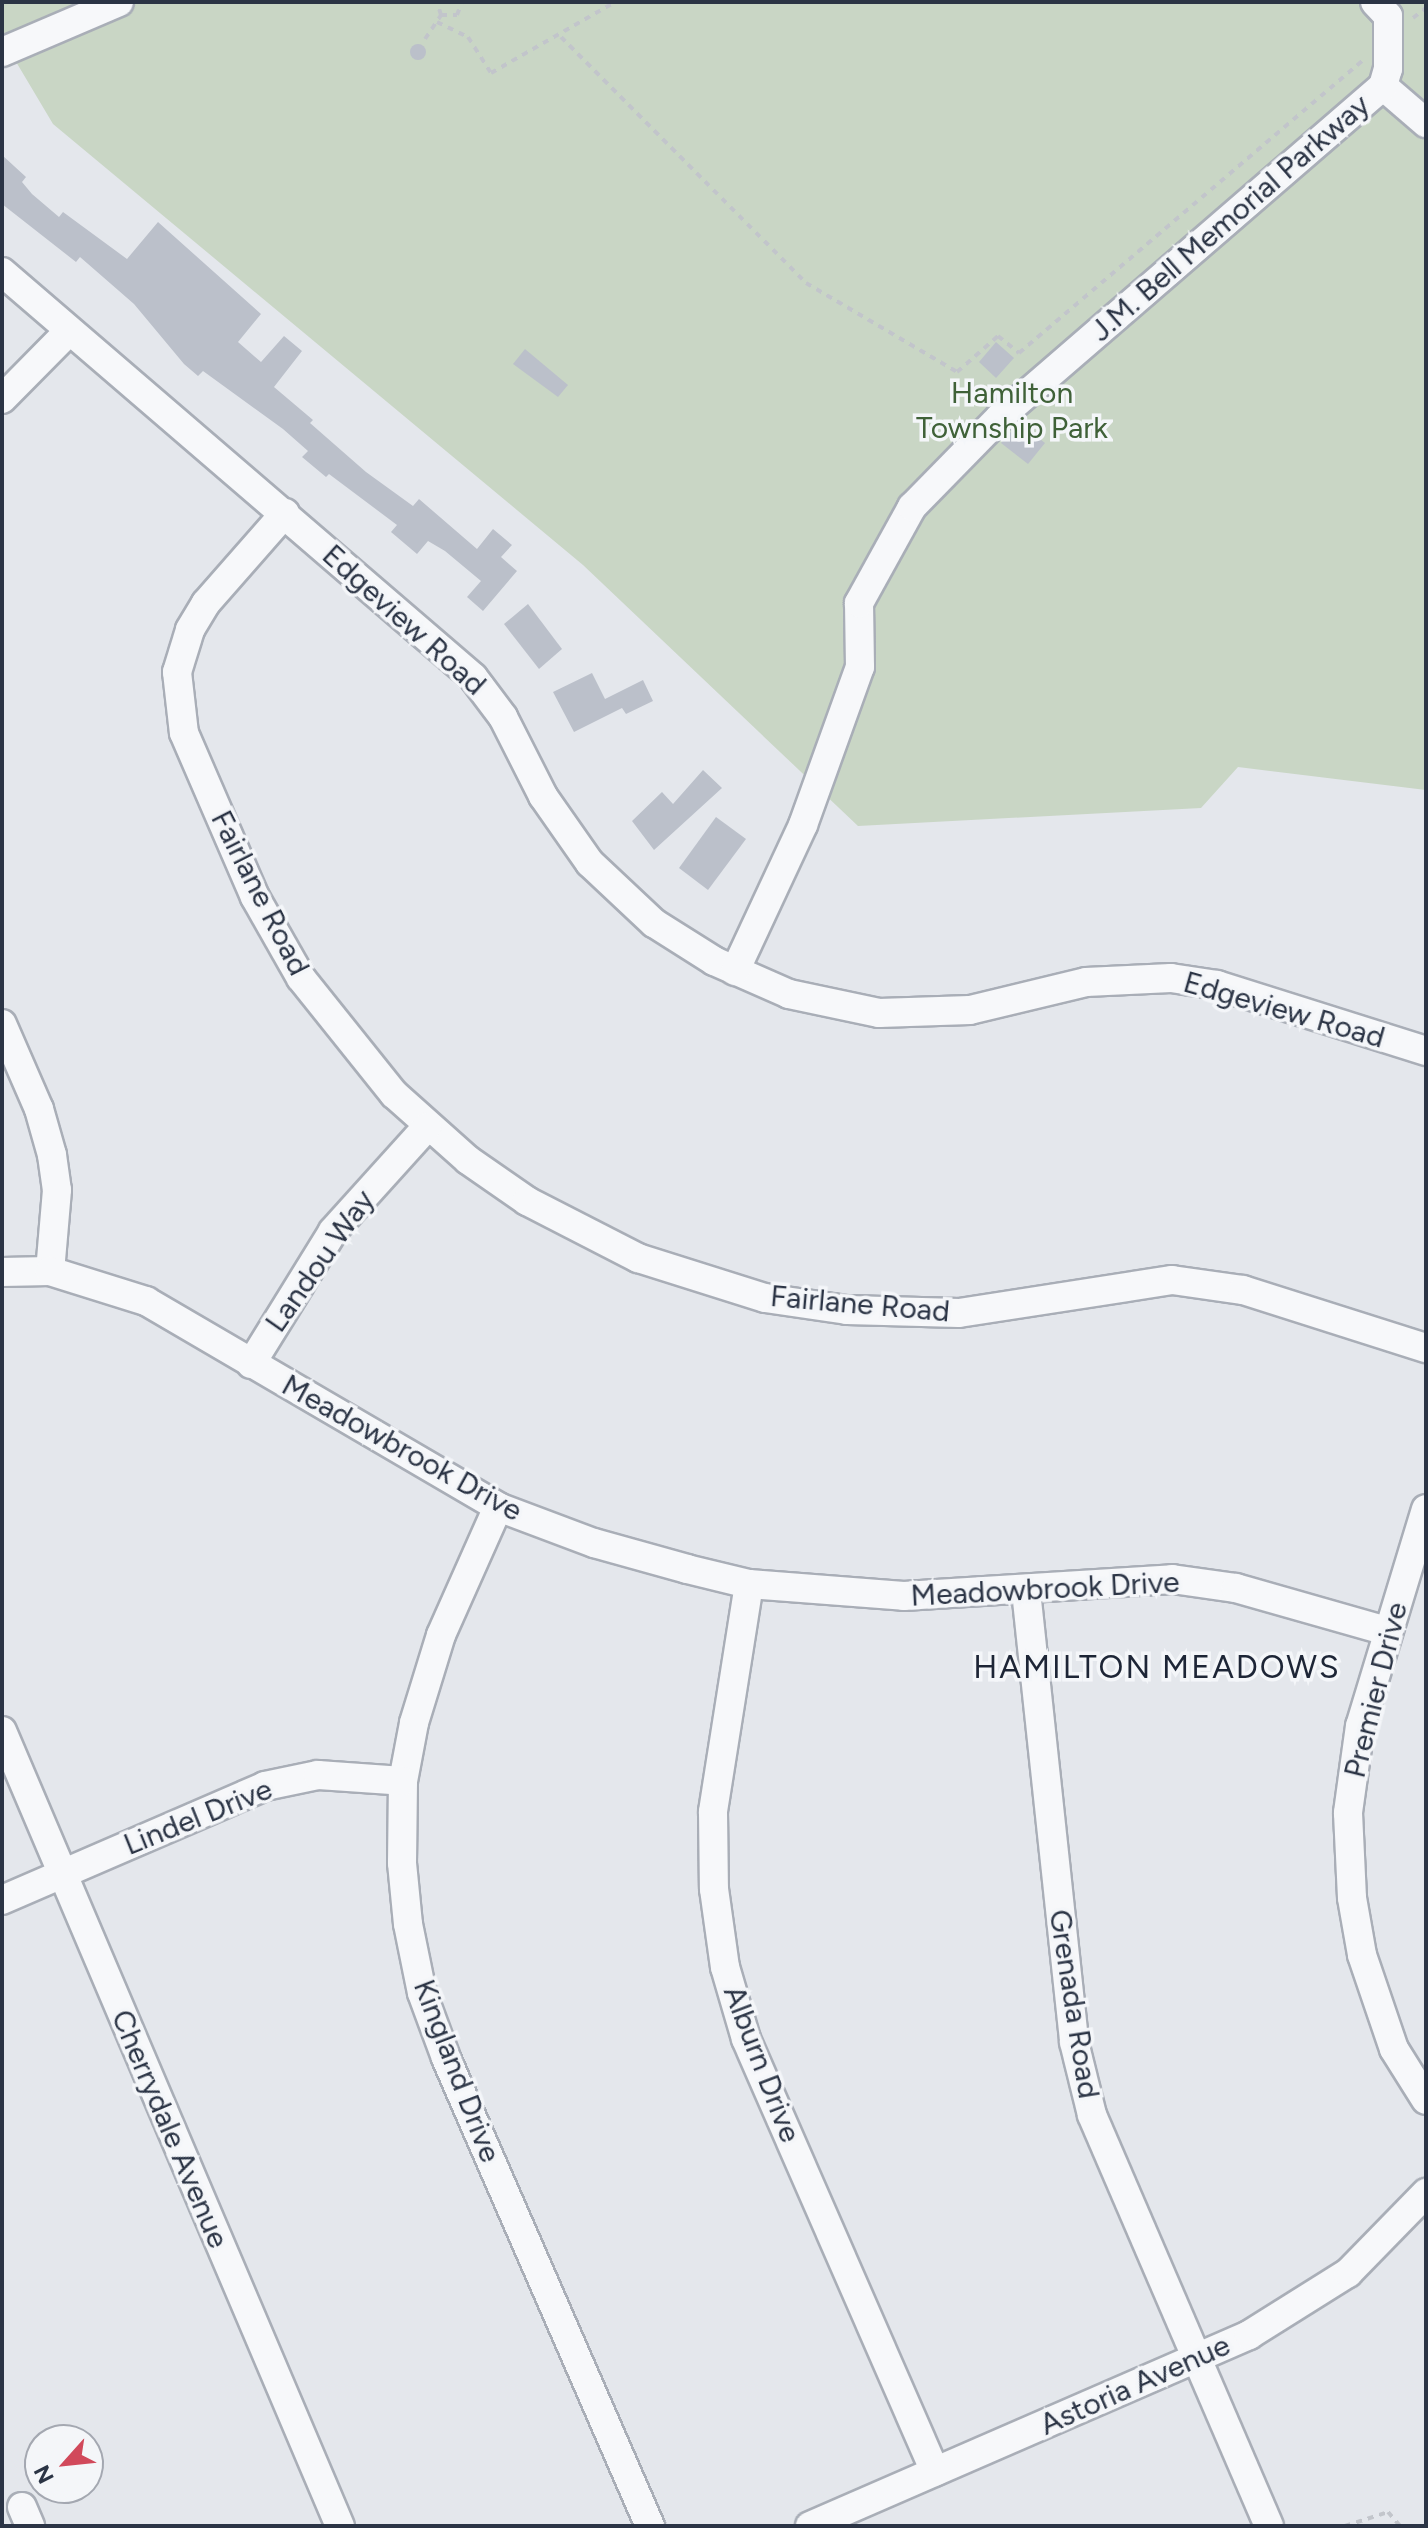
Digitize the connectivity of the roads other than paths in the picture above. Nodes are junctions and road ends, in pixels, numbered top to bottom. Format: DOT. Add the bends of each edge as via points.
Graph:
graph roads {
  1 [pos="119,2"];
  2 [pos="1375,2"];
  3 [pos="2,52"];
  4 [pos="1383,86"];
  5 [pos="1426,123"];
  6 [pos="2,272"];
  7 [pos="69,331"];
  8 [pos="2,399"];
  9 [pos="285,513"];
  10 [pos="735,971"];
  11 [pos="2,1024"];
  12 [pos="1426,1051"];
  13 [pos="427,1127"];
  14 [pos="50,1271"];
  15 [pos="2,1272"];
  16 [pos="1426,1348"];
  17 [pos="251,1364"];
  18 [pos="498,1507"];
  19 [pos="1426,1509"];
  20 [pos="749,1584"];
  21 [pos="1026,1591"];
  22 [pos="1387,1631"];
  23 [pos="2,1731"];
  24 [pos="403,1781"];
  25 [pos="63,1874"];
  26 [pos="2,1900"];
  27 [pos="1426,2100"];
  28 [pos="1426,2193"];
  29 [pos="1194,2360"];
  30 [pos="935,2472"];
  31 [pos="340,2526"];
  32 [pos="650,2526"];
  33 [pos="810,2526"];
  34 [pos="1269,2526"];
  1 -- 3 [label="street"];
  2 -- 4 [label="street, J.M. Bell Memorial Parkway" via="1388,16"];
  4 -- 5 [label="street"];
  4 -- 10 [label="street, J.M. Bell Memorial Parkway" via="1000,417 912,507 859,603 860,667 803,825"];
  6 -- 7 [label="street, Edgeview Road"];
  7 -- 8 [label="street"];
  7 -- 9 [label="street, Edgeview Road"];
  9 -- 10 [label="street, Edgeview Road" via="485,690 551,807 601,874 654,923"];
  9 -- 13 [label="street, Fairlane Road" via="206,603 190,630 177,672 180,718 255,897 301,978 370,1068"];
  10 -- 12 [label="street, Edgeview Road" via="818,1003 907,1013 997,1006 1126,976 1171,978 1217,985"];
  11 -- 14 [label="street" via="52,1155 57,1190"];
  13 -- 16 [label="street, Fairlane Road" via="527,1201 575,1229 661,1267 752,1295 847,1310 959,1313 1172,1280 1253,1293"];
  13 -- 17 [label="street, Landou Way" via="333,1231"];
  14 -- 15 [label="street, Meadowbrook Drive"];
  14 -- 17 [label="street, Meadowbrook Drive" via="146,1301"];
  17 -- 18 [label="street, Meadowbrook Drive"];
  18 -- 20 [label="street, Meadowbrook Drive" via="594,1543"];
  18 -- 24 [label="street, Kingland Drive" via="433,1657"];
  19 -- 22 [label="street, Premier Drive"];
  20 -- 21 [label="street, Meadowbrook Drive" via="904,1596"];
  20 -- 30 [label="street, Alburn Drive" via="713,1812 712,1864 725,1967 746,2039"];
  21 -- 22 [label="street, Meadowbrook Drive" via="1172,1579 1236,1588"];
  21 -- 29 [label="street, Grenada Road" via="1074,2042 1103,2147"];
  22 -- 27 [label="street, Premier Drive" via="1355,1752 1349,1862 1373,1992 1398,2058"];
  23 -- 25 [label="street, Cherrydale Avenue"];
  24 -- 25 [label="street, Lindel Drive" via="318,1775 265,1786"];
  24 -- 32 [label="street, Kingland Drive" via="402,1863 422,1993"];
  25 -- 26 [label="street, Lindel Drive"];
  25 -- 31 [label="street, Cherrydale Avenue"];
  28 -- 29 [label="street, Astoria Avenue" via="1348,2273 1249,2335"];
  29 -- 30 [label="street, Astoria Avenue"];
  29 -- 34 [label="street, Grenada Road"];
  30 -- 33 [label="street, Astoria Avenue"];
}
